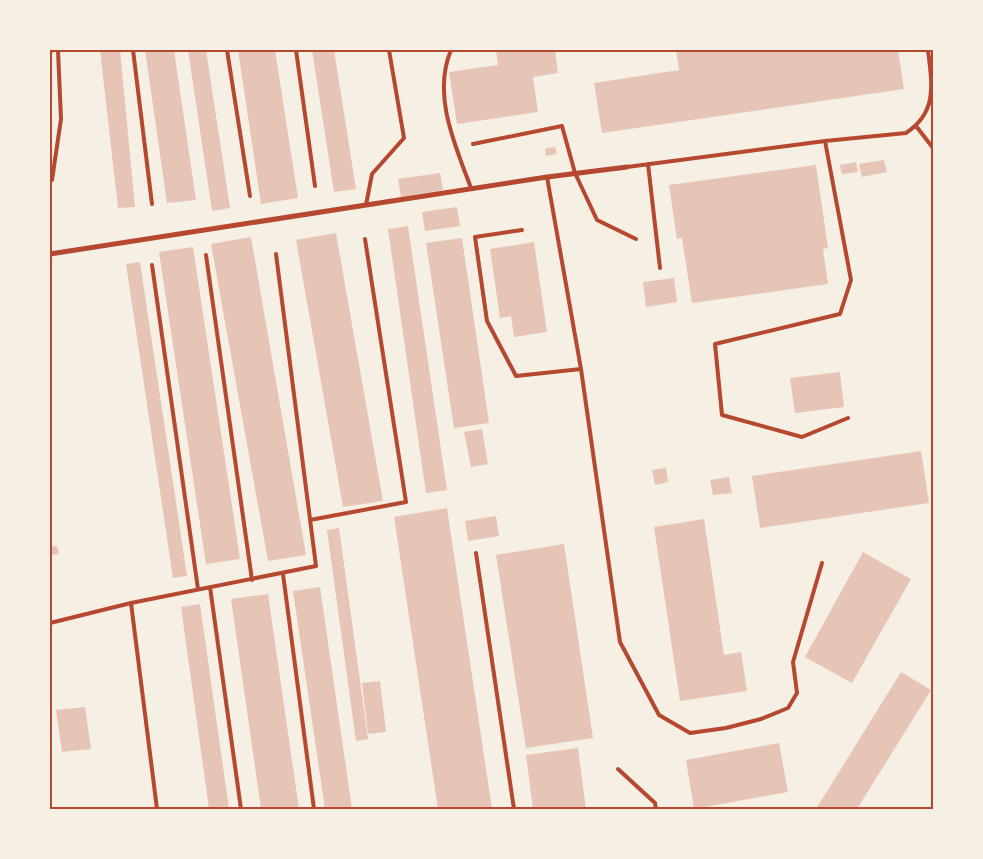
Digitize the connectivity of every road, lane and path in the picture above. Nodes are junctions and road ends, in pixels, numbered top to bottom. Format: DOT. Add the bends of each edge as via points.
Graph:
graph roads {
  1 [pos="58,50"];
  2 [pos="133,50"];
  3 [pos="227,50"];
  4 [pos="296,50"];
  5 [pos="389,50"];
  6 [pos="451,50"];
  7 [pos="928,50"];
  8 [pos="916,126"];
  9 [pos="824,141"];
  10 [pos="473,144"];
  11 [pos="933,148"];
  12 [pos="648,164"];
  13 [pos="627,167"];
  14 [pos="574,174"];
  15 [pos="547,177"];
  16 [pos="50,181"];
  17 [pos="315,186"];
  18 [pos="471,188"];
  19 [pos="250,196"];
  20 [pos="152,204"];
  21 [pos="366,205"];
  22 [pos="522,230"];
  23 [pos="365,239"];
  24 [pos="636,239"];
  25 [pos="50,254"];
  26 [pos="276,254"];
  27 [pos="206,255"];
  28 [pos="152,265"];
  29 [pos="660,268"];
  30 [pos="581,370"];
  31 [pos="848,418"];
  32 [pos="310,520"];
  33 [pos="476,554"];
  34 [pos="822,563"];
  35 [pos="284,574"];
  36 [pos="252,580"];
  37 [pos="210,586"];
  38 [pos="198,589"];
  39 [pos="131,603"];
  40 [pos="50,623"];
  41 [pos="618,770"];
  42 [pos="157,809"];
  43 [pos="241,809"];
  44 [pos="314,809"];
  45 [pos="514,809"];
  46 [pos="656,809"];
  1 -- 16 [label="lane" via="62,119"];
  2 -- 20 [label="lane"];
  3 -- 19 [label="lane"];
  4 -- 17 [label="lane"];
  5 -- 21 [label="lane" via="404,138 372,174"];
  6 -- 18 [label="lane" via="444,67 448,126"];
  7 -- 8 [label="lane" via="932,82 930,100 925,115"];
  8 -- 9 [label="lane" via="906,133"];
  8 -- 11 [label="lane"];
  9 -- 12 [label="lane"];
  9 -- 31 [label="lane" via="851,280 840,314 715,344 722,415 802,437"];
  10 -- 14 [label="lane" via="562,126"];
  12 -- 13 [label="lane"];
  12 -- 29 [label="lane"];
  13 -- 14 [label="street"];
  14 -- 15 [label="street"];
  14 -- 24 [label="lane" via="597,220"];
  15 -- 18 [label="street"];
  15 -- 30 [label="lane"];
  18 -- 21 [label="street"];
  21 -- 25 [label="street"];
  22 -- 30 [label="lane" via="475,237 487,321 516,376"];
  23 -- 32 [label="lane" via="406,502"];
  26 -- 32 [label="lane"];
  27 -- 36 [label="lane"];
  28 -- 38 [label="lane"];
  30 -- 34 [label="lane" via="620,642 659,715 690,732 761,719 788,708 797,693 793,662"];
  32 -- 35 [label="lane" via="316,566"];
  33 -- 45 [label="lane"];
  35 -- 36 [label="lane"];
  35 -- 44 [label="lane"];
  36 -- 37 [label="lane"];
  37 -- 38 [label="lane"];
  37 -- 43 [label="lane"];
  38 -- 39 [label="lane"];
  39 -- 40 [label="lane"];
  39 -- 42 [label="lane"];
  41 -- 46 [label="lane" via="655,803"];
}
